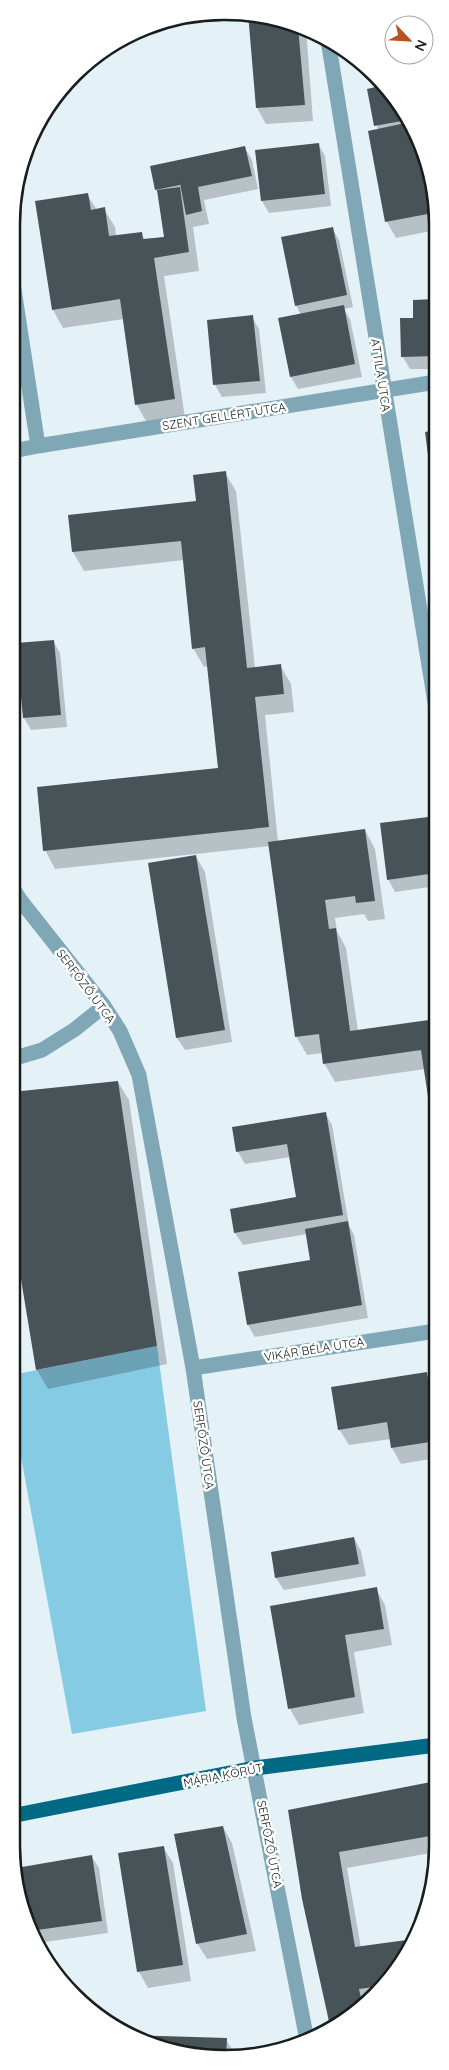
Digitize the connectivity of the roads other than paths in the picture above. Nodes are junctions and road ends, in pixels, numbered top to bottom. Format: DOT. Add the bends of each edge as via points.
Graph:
graph roads {
  1 [pos="329,48"];
  2 [pos="20,329"];
  3 [pos="429,383"];
  4 [pos="383,391"];
  5 [pos="38,446"];
  6 [pos="20,450"];
  7 [pos="429,667"];
  8 [pos="20,899"];
  9 [pos="104,1006"];
  10 [pos="20,1057"];
  11 [pos="429,1332"];
  12 [pos="193,1368"];
  13 [pos="429,1746"];
  14 [pos="255,1768"];
  15 [pos="20,1814"];
  16 [pos="306,2033"];
  1 -- 4 [label="street, ATTILA UTCA"];
  2 -- 5 [label="street"];
  3 -- 4 [label="street, SZENT GELLÉRT UTCA"];
  4 -- 5 [label="street, SZENT GELLÉRT UTCA"];
  4 -- 7 [label="street, ATTILA UTCA"];
  5 -- 6 [label="street, SZENT GELLÉRT UTCA"];
  8 -- 9 [label="street, SERFŐZŐ UTCA"];
  9 -- 10 [label="street" via="42,1050"];
  9 -- 12 [label="street, SERFŐZŐ UTCA" via="120,1031 139,1075"];
  11 -- 12 [label="street, VIKÁR BÉLA UTCA"];
  12 -- 14 [label="street, SERFŐZŐ UTCA" via="244,1718"];
  13 -- 14 [label="main road, MÁRIA KÖRÚT"];
  14 -- 15 [label="main road, MÁRIA KÖRÚT"];
  14 -- 16 [label="street, SERFŐZŐ UTCA"];
}
